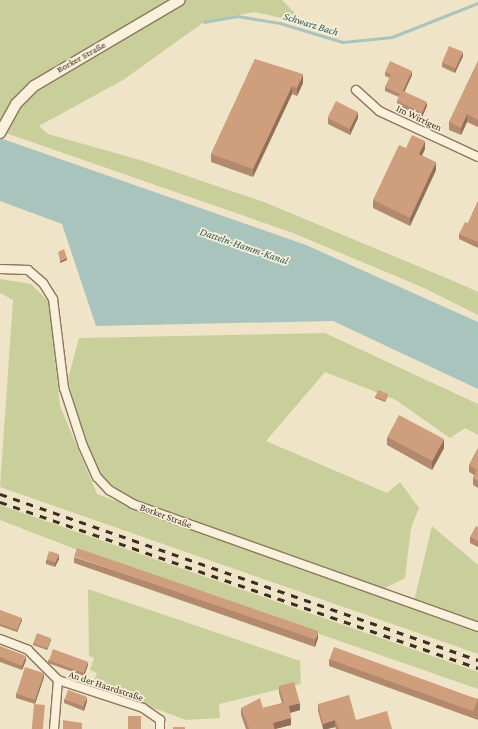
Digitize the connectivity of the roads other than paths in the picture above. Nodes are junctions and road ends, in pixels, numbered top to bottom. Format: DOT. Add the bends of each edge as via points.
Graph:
graph roads {
  1 [pos="180,0"];
  2 [pos="356,90"];
  3 [pos="1,130"];
  4 [pos="478,157"];
  5 [pos="0,269"];
  6 [pos="478,627"];
  7 [pos="0,639"];
  8 [pos="58,680"];
  9 [pos="54,729"];
  10 [pos="160,729"];
  1 -- 3 [label="street, Borker Straße" via="34,86 16,104"];
  2 -- 4 [label="street, Im Wirrigen" via="379,111"];
  5 -- 6 [label="street, Borker Straße" via="28,270 43,283 53,299 64,388 83,446 97,477 109,490 133,504"];
  7 -- 8 [label="street" via="28,650"];
  8 -- 9 [label="street"];
  8 -- 10 [label="street, An der Haardstraße" via="143,708 160,720"];
}
